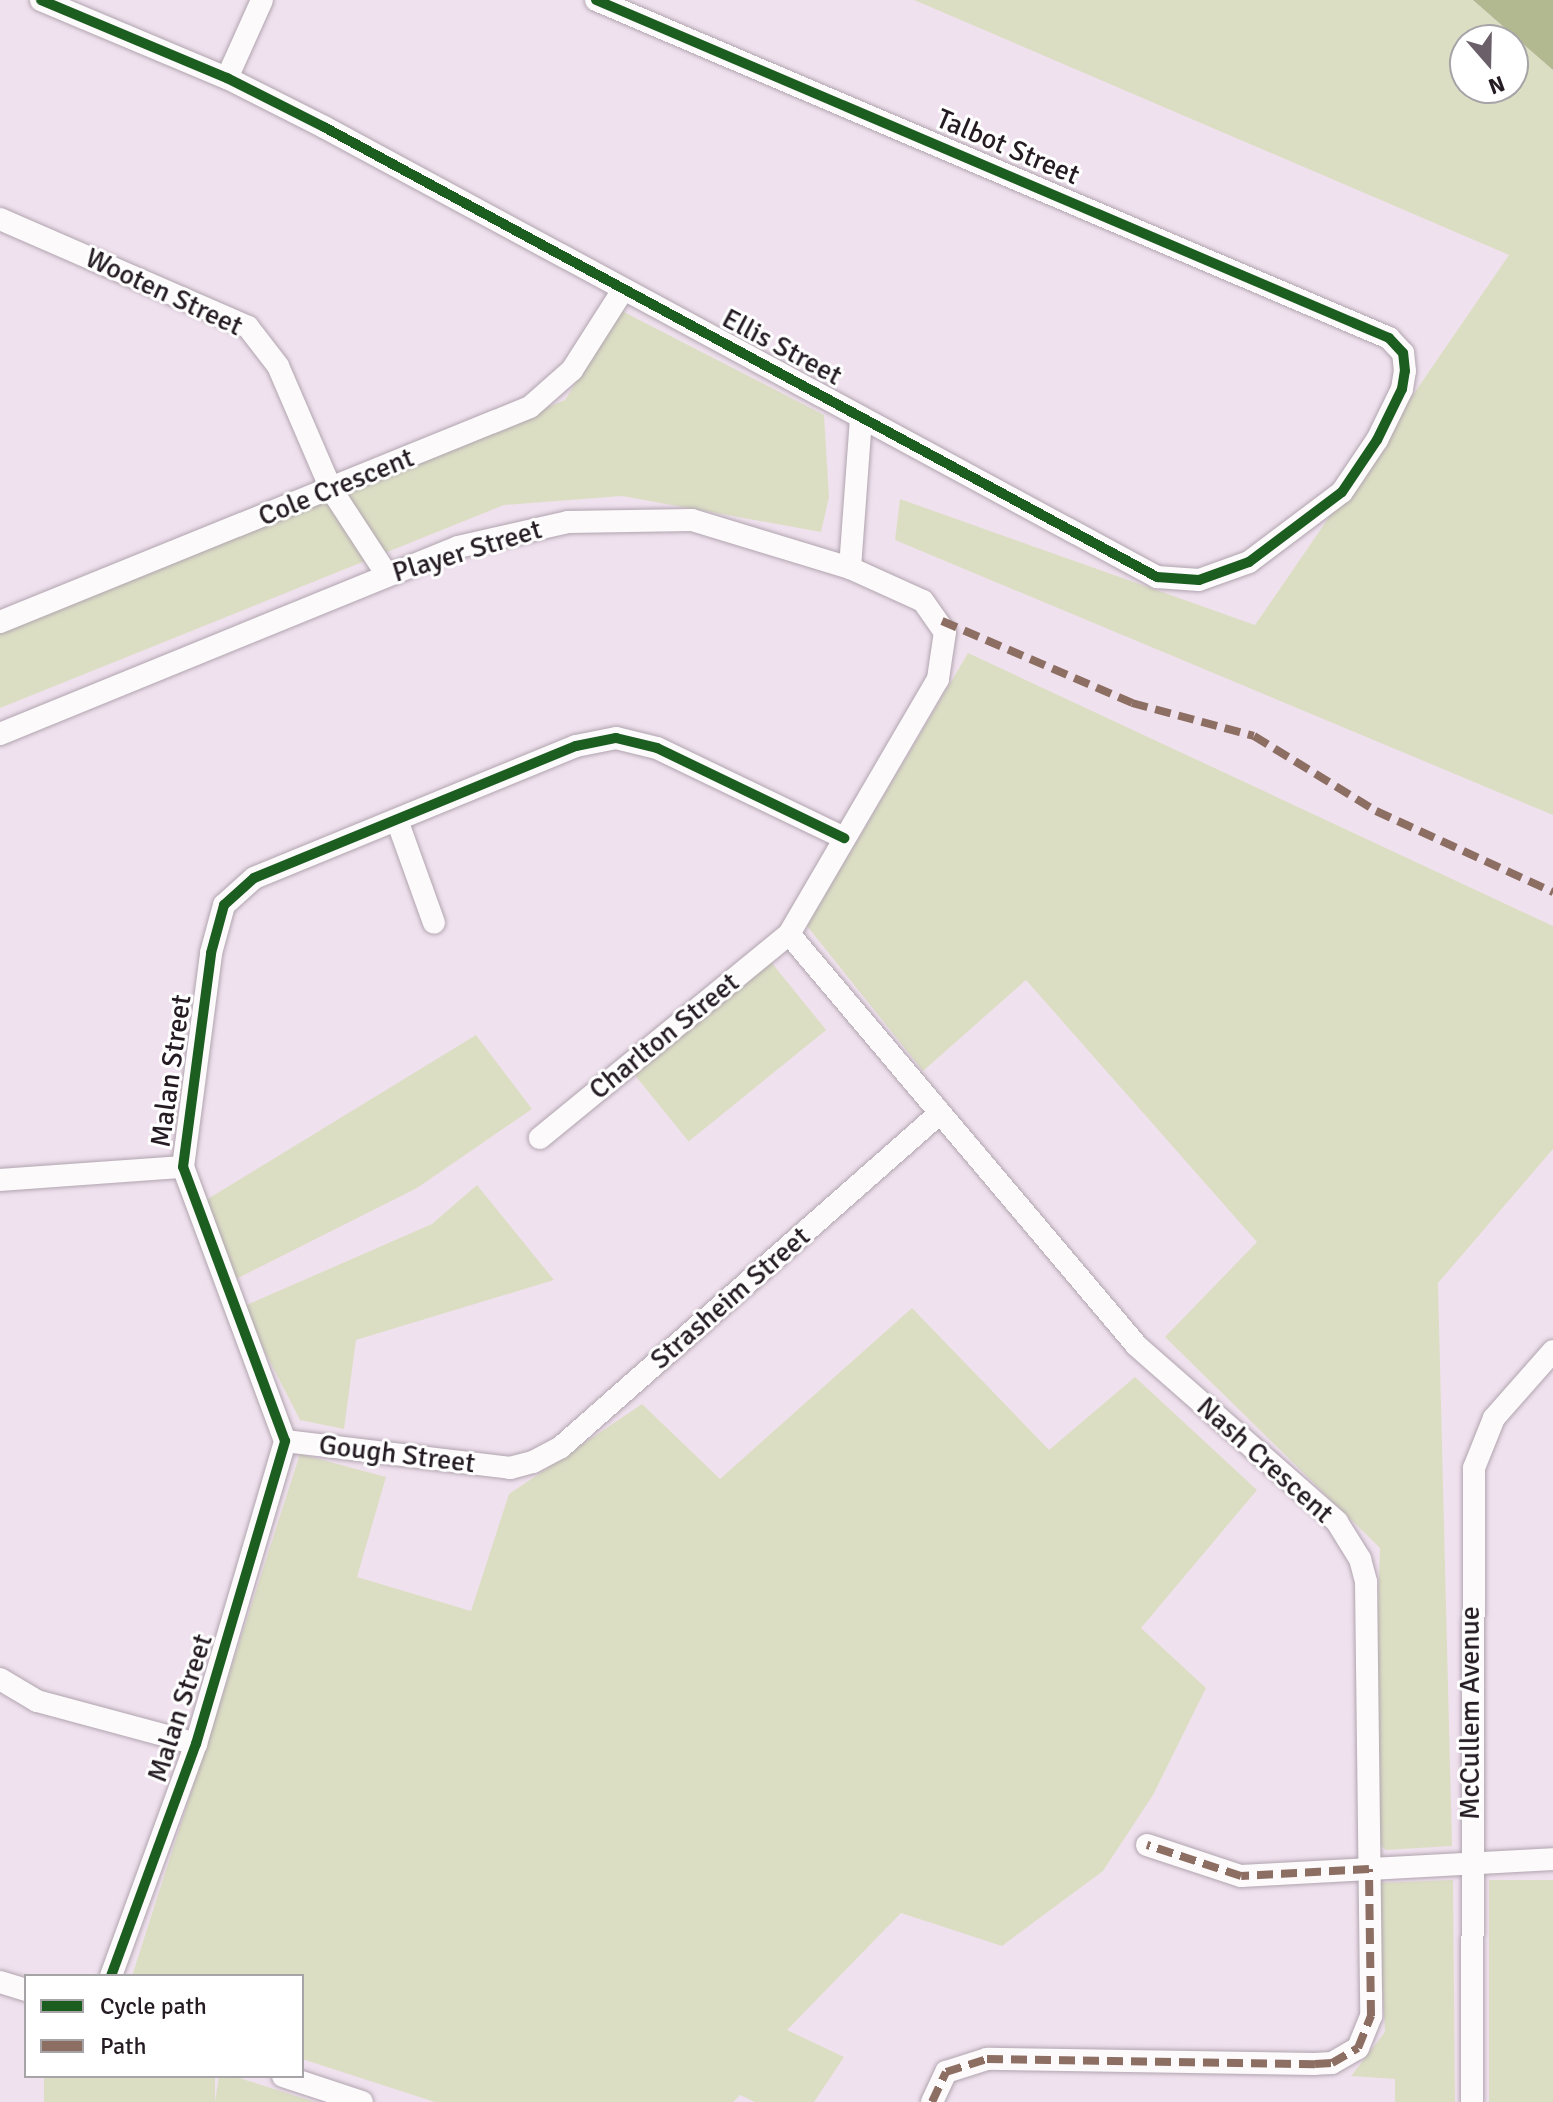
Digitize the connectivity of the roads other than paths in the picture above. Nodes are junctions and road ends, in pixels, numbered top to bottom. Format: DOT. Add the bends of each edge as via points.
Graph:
graph roads {
  1 [pos="41,0"];
  2 [pos="262,0"];
  3 [pos="596,0"];
  4 [pos="227,78"];
  5 [pos="0,219"];
  6 [pos="623,290"];
  7 [pos="1398,345"];
  8 [pos="861,417"];
  9 [pos="331,489"];
  10 [pos="850,568"];
  11 [pos="387,575"];
  12 [pos="0,622"];
  13 [pos="0,734"];
  14 [pos="397,820"];
  15 [pos="844,838"];
  16 [pos="434,923"];
  17 [pos="789,934"];
  18 [pos="940,1113"];
  19 [pos="540,1138"];
  20 [pos="183,1167"];
  21 [pos="0,1180"];
  22 [pos="1553,1351"];
  23 [pos="285,1441"];
  24 [pos="510,1468"];
  25 [pos="0,1679"];
  26 [pos="196,1744"];
  27 [pos="1147,1845"];
  28 [pos="1553,1859"];
  29 [pos="1469,1862"];
  30 [pos="1369,1869"];
  31 [pos="112,1974"];
  32 [pos="0,1982"];
  33 [pos="24,1989"];
  34 [pos="289,2078"];
  35 [pos="362,2102"];
  36 [pos="932,2102"];
  37 [pos="1472,2102"];
  1 -- 4 [label="street, Ellis Street"];
  2 -- 4 [label="street"];
  3 -- 7 [label="street, Talbot Street" via="934,141"];
  4 -- 6 [label="street, Ellis Street"];
  5 -- 9 [label="street, Wooten Street" via="248,327 278,366"];
  6 -- 8 [label="street, Ellis Street"];
  6 -- 9 [label="street, Cole Crescent" via="572,370 542,399"];
  7 -- 8 [label="street, Ellis Street" via="1405,360 1402,389 1342,492 1249,562 1199,580 1157,577 1131,567"];
  8 -- 10 [label="street"];
  9 -- 11 [label="street, Wooten Street"];
  9 -- 12 [label="street, Cole Crescent"];
  10 -- 11 [label="street, Player Street" via="692,520 602,518 526,528"];
  10 -- 15 [label="street, Player Street" via="909,593 942,621 946,651 938,679"];
  11 -- 13 [label="street, Player Street"];
  14 -- 15 [label="street, Malan Street" via="576,746 616,738 657,748"];
  14 -- 16 [label="street"];
  14 -- 20 [label="street, Malan Street" via="254,878 224,905 211,953"];
  15 -- 17 [label="street"];
  17 -- 18 [label="street, Nash Crescent"];
  17 -- 19 [label="street, Charlton Street"];
  18 -- 24 [label="street, Strasheim Street" via="561,1447"];
  18 -- 30 [label="street, Nash Crescent" via="1137,1346 1312,1497 1352,1543 1366,1582"];
  20 -- 21 [label="street"];
  20 -- 23 [label="street, Malan Street"];
  22 -- 29 [label="street, McCullem Avenue" via="1494,1418 1474,1468"];
  23 -- 24 [label="street, Gough Street"];
  23 -- 26 [label="street, Malan Street"];
  25 -- 26 [label="street" via="37,1701"];
  26 -- 31 [label="street, Malan Street"];
  27 -- 30 [label="street" via="1241,1876"];
  28 -- 29 [label="street"];
  29 -- 30 [label="street"];
  29 -- 37 [label="street, McCullem Avenue"];
  30 -- 36 [label="street, Nash Crescent" via="1371,2016 1367,2035 1348,2056 1315,2064 987,2059 946,2072"];
  32 -- 33 [label="street"];
  34 -- 35 [label="street"];
}
